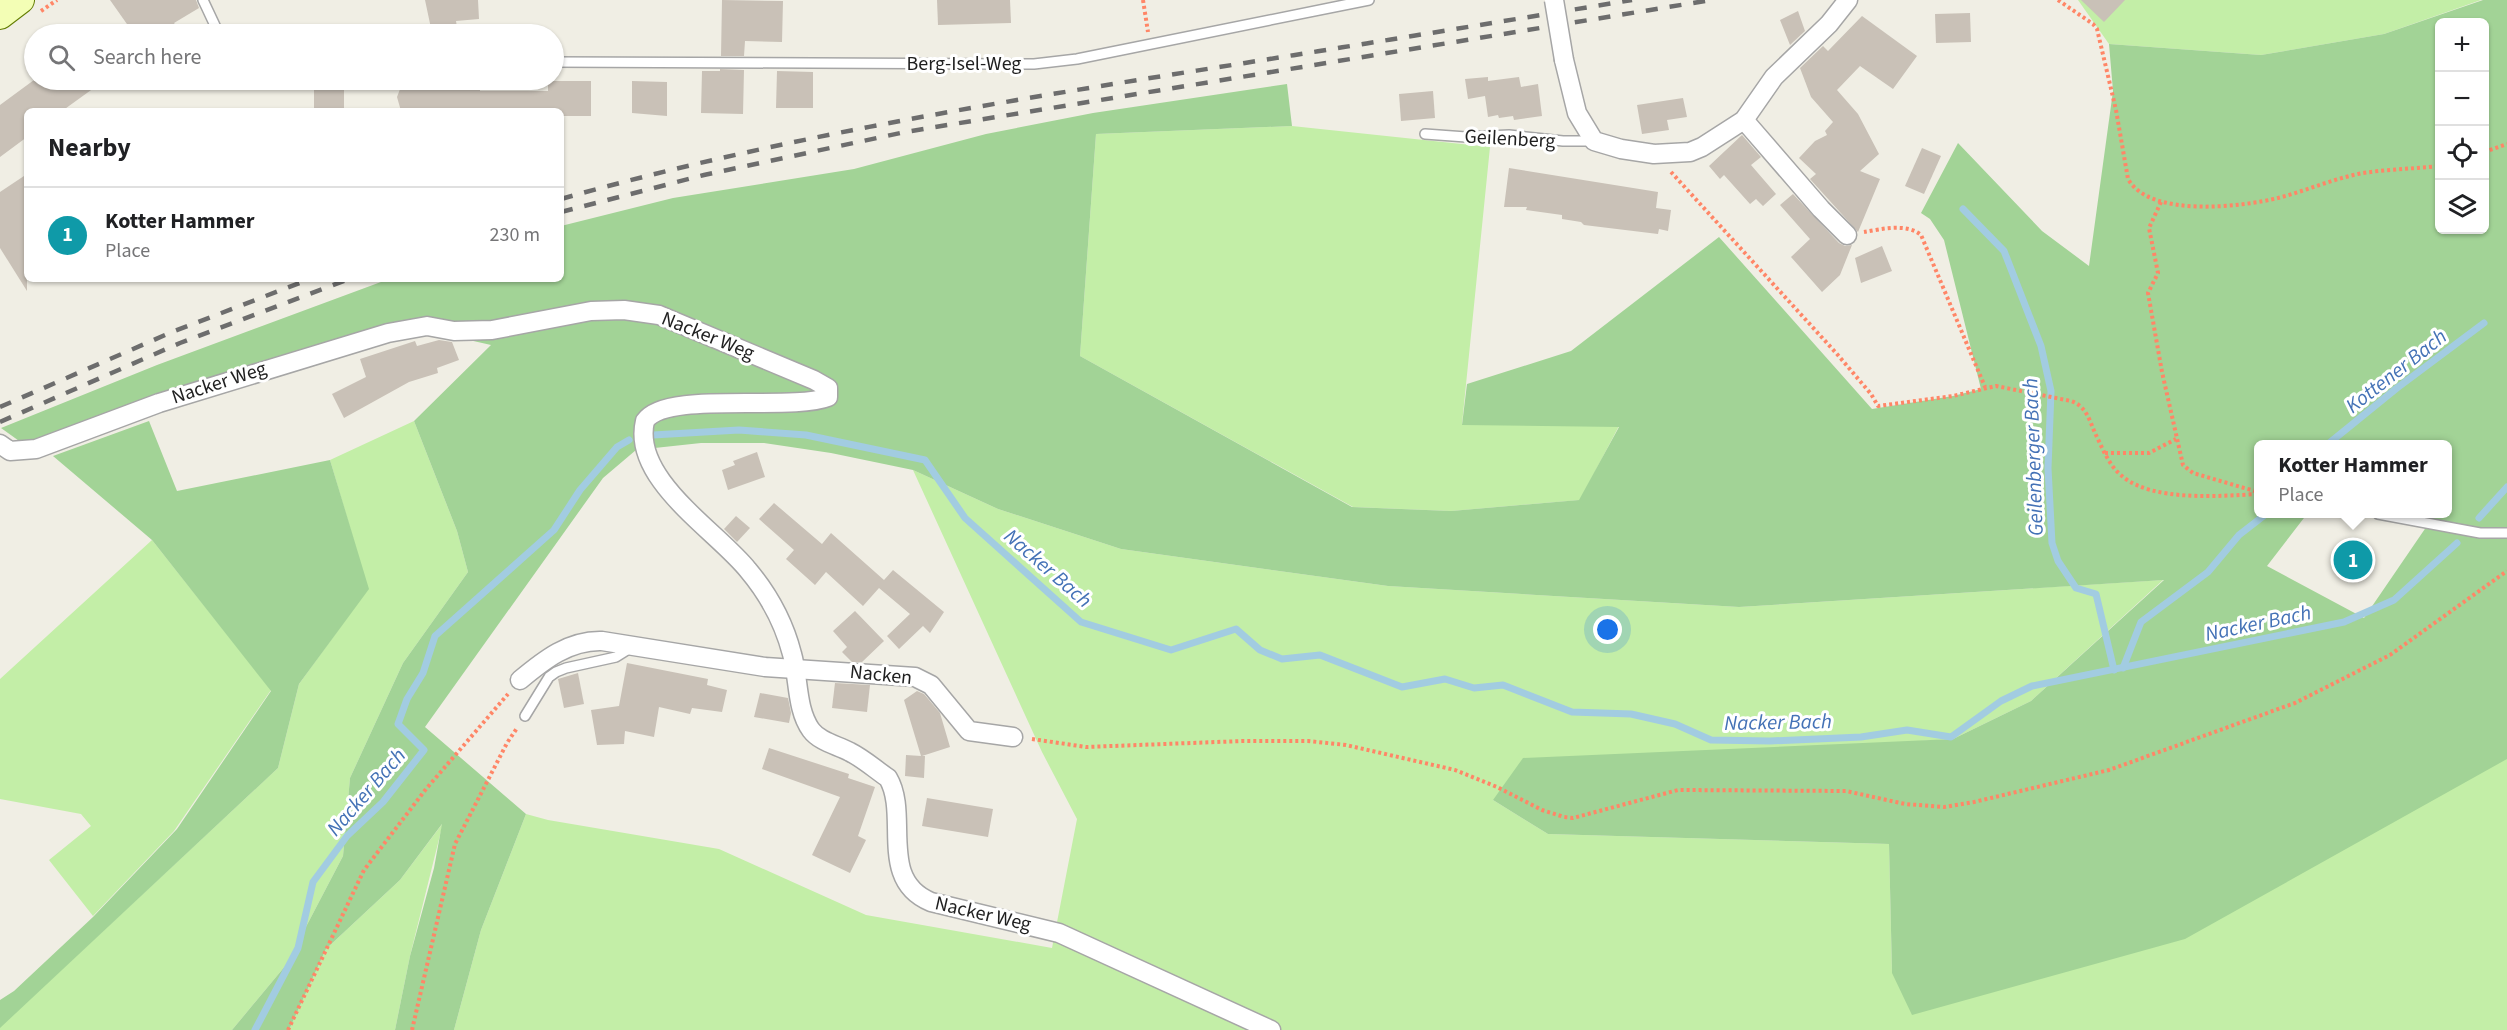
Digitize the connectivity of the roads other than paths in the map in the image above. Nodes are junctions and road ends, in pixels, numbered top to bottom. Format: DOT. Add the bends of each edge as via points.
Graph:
graph roads {
  1 [pos="21,0"];
  2 [pos="203,0"];
  3 [pos="1369,0"];
  4 [pos="1554,0"];
  5 [pos="1848,0"];
  6 [pos="0,16"];
  7 [pos="214,24"];
  8 [pos="564,62"];
  9 [pos="1744,120"];
  10 [pos="1425,134"];
  11 [pos="1594,141"];
  12 [pos="1847,235"];
  13 [pos="3,451"];
  14 [pos="2404,518"];
  15 [pos="2507,533"];
  16 [pos="634,645"];
  17 [pos="795,668"];
  18 [pos="520,680"];
  19 [pos="525,716"];
  20 [pos="1013,737"];
  21 [pos="1271,1030"];
  1 -- 6 [label="main road"];
  2 -- 7 [label="lane"];
  3 -- 8 [label="lane, Berg-Isel-Weg" via="1088,57 1034,64"];
  4 -- 11 [label="street, Geilenberg, bridge" via="1577,113"];
  5 -- 9 [label="street, Geilenberg" via="1829,24 1774,76"];
  9 -- 11 [label="street, Geilenberg" via="1689,152 1654,154"];
  9 -- 12 [label="street"];
  10 -- 11 [label="lane, Geilenberg"];
  13 -- 17 [label="street, Nacker Weg" via="36,449 159,403 388,333 428,327 492,330 591,311 659,315 828,388 828,397 812,401 666,407 650,414 644,426 655,471 748,568 772,602"];
  14 -- 15 [label="lane" via="2480,533"];
  16 -- 17 [label="street"];
  16 -- 18 [label="street" via="594,641 568,647"];
  16 -- 19 [label="lane" via="616,657 556,672"];
  17 -- 20 [label="street, Nacken" via="921,678 936,690 969,731"];
  17 -- 21 [label="street, Nacker Weg" via="803,711 813,732 851,753 891,783 899,862 909,885 923,899 1059,933"];
}
